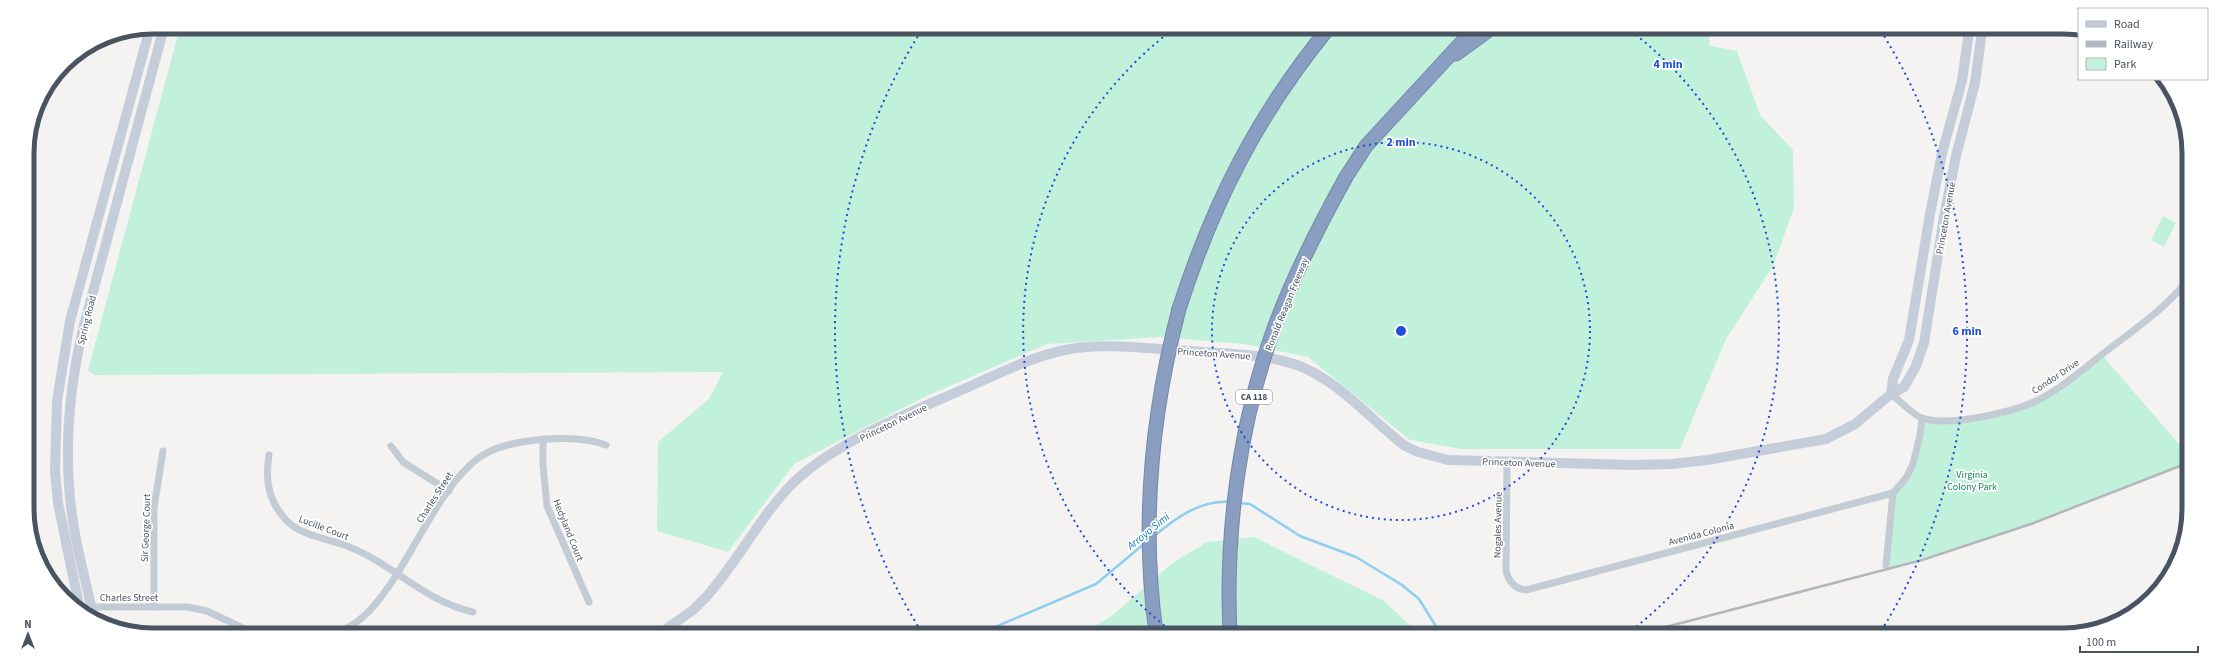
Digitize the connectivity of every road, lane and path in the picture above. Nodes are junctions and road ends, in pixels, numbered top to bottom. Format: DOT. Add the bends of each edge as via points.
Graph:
graph roads {
  1 [pos="148,34"];
  2 [pos="162,34"];
  3 [pos="1324,34"];
  4 [pos="1469,34"];
  5 [pos="1484,34"];
  6 [pos="1969,34"];
  7 [pos="1982,34"];
  8 [pos="1443,62"];
  9 [pos="2182,286"];
  10 [pos="1891,394"];
  11 [pos="1922,418"];
  12 [pos="543,439"];
  13 [pos="391,446"];
  14 [pos="606,446"];
  15 [pos="163,451"];
  16 [pos="269,455"];
  17 [pos="1507,462"];
  18 [pos="449,491"];
  19 [pos="1893,493"];
  20 [pos="1886,565"];
  21 [pos="397,575"];
  22 [pos="1514,586"];
  23 [pos="78,601"];
  24 [pos="589,602"];
  25 [pos="86,607"];
  26 [pos="92,607"];
  27 [pos="154,607"];
  28 [pos="93,612"];
  29 [pos="473,612"];
  30 [pos="243,628"];
  31 [pos="347,628"];
  32 [pos="668,628"];
  33 [pos="1155,628"];
  34 [pos="1230,628"];
  1 -- 23 [label="street, Spring Road" via="70,321 60,372 55,430 56,477 63,536"];
  2 -- 26 [label="street, Spring Road" via="83,329 74,379 69,431 70,484 74,527"];
  3 -- 33 [label="highway, bridge" via="1273,101 1235,169 1195,259 1179,309 1156,418 1148,498 1149,574"];
  4 -- 8 [label="highway, Ronald Reagan Freeway / CA 118"];
  5 -- 8 [label="highway"];
  6 -- 10 [label="street, Princeton Avenue" via="1962,80 1942,153 1930,214 1909,340 1893,379"];
  7 -- 10 [label="street, Princeton Avenue" via="1975,83 1944,216 1924,343 1916,366 1904,387"];
  8 -- 34 [label="highway, Ronald Reagan Freeway / CA 118, bridge" via="1366,146 1346,177 1291,286 1260,370 1248,421 1234,512 1230,558"];
  9 -- 11 [label="street, Condor Drive" via="2154,315 2063,384 2035,401 1997,415 1951,421"];
  10 -- 11 [label="street"];
  10 -- 17 [label="street, Princeton Avenue" via="1855,424 1836,435 1811,443 1672,464"];
  11 -- 19 [label="street" via="1912,464 1906,478"];
  12 -- 14 [label="street, Charles Street" via="589,439"];
  12 -- 18 [label="street, Charles Street" via="515,442 478,458 463,472"];
  12 -- 24 [label="street, Hedyland Court" via="547,506"];
  13 -- 18 [label="street" via="404,462"];
  15 -- 27 [label="street, Sir George Court" via="154,508"];
  16 -- 21 [label="street, Lucille Court" via="266,476 268,492 286,520 306,533 354,549"];
  17 -- 22 [label="street, Nogales Avenue" via="1506,571"];
  17 -- 32 [label="street, Princeton Avenue" via="1448,460 1418,452 1395,438 1330,383 1298,366 1279,360 1154,349 1086,347 1066,350 1045,355 997,374 886,424 824,459 794,483 780,499 707,596 693,610"];
  18 -- 21 [label="street, Charles Street"];
  19 -- 20 [label="street"];
  19 -- 22 [label="street, Avenida Colonia" via="1533,589 1526,590"];
  21 -- 29 [label="street, Lucille Court" via="445,604"];
  21 -- 31 [label="street, Charles Street" via="373,609 360,621"];
  25 -- 26 [label="street, Charles Street"];
  26 -- 27 [label="street, Charles Street"];
  26 -- 28 [label="street, Spring Road"];
  27 -- 30 [label="street, Charles Street" via="188,607 206,611"];
}
